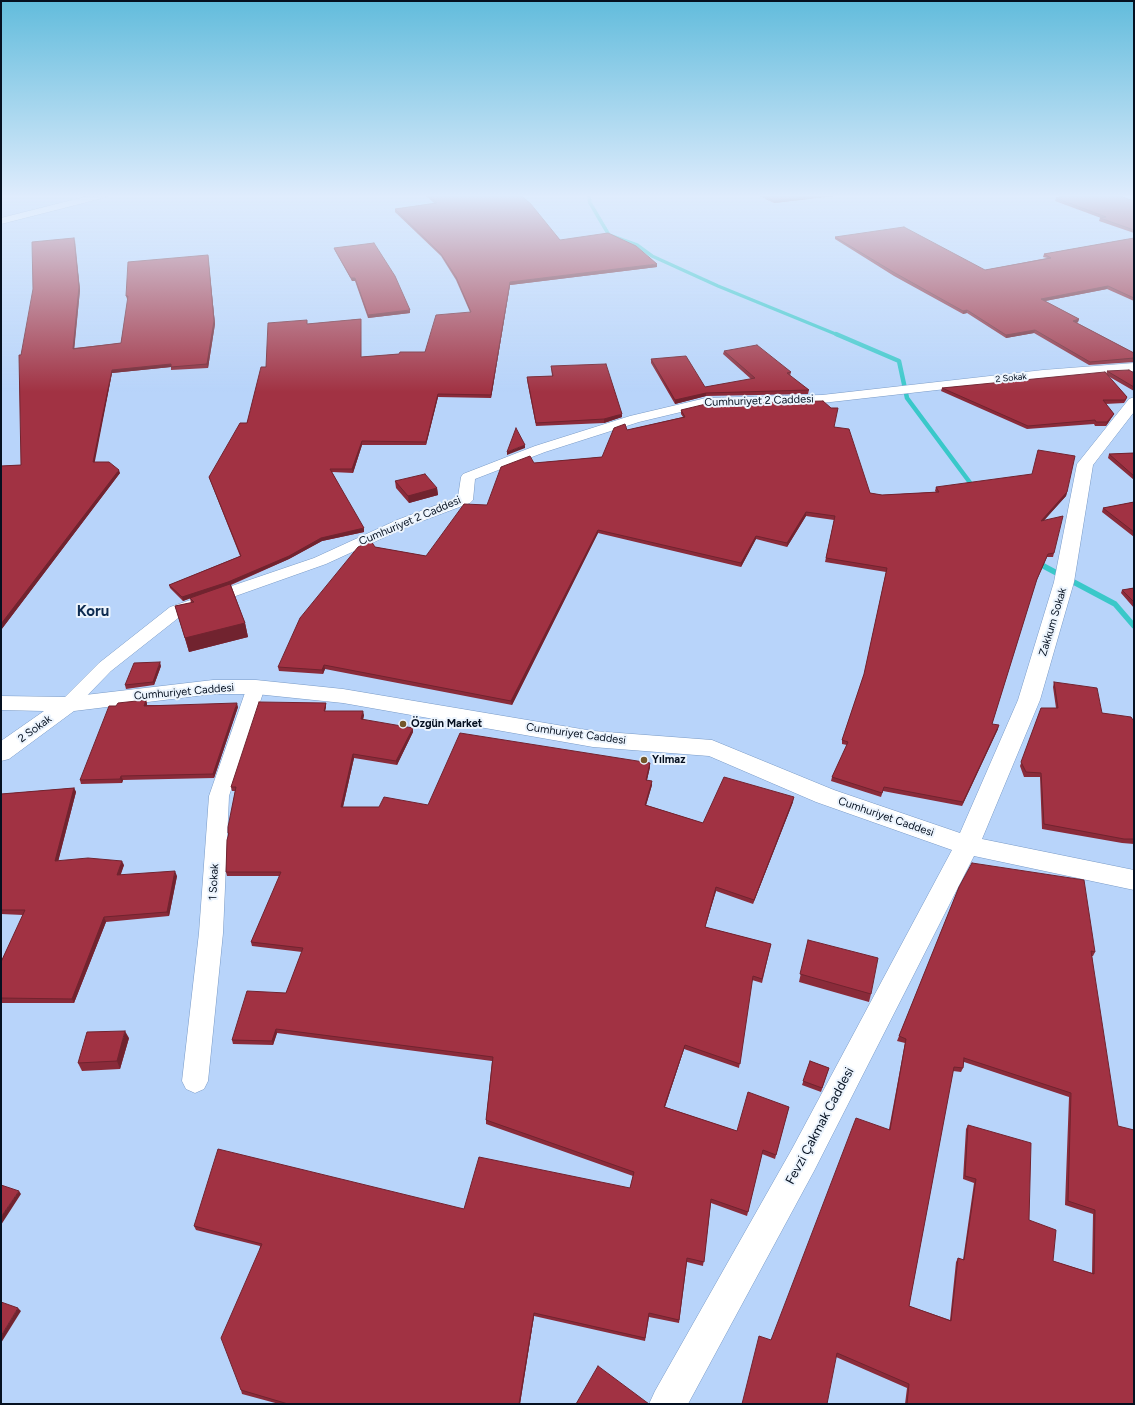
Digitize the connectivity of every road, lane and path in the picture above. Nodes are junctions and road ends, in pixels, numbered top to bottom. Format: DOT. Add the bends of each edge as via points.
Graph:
graph roads {
  1 [pos="1134,367"];
  2 [pos="889,392"];
  3 [pos="1134,402"];
  4 [pos="256,687"];
  5 [pos="1,703"];
  6 [pos="68,704"];
  7 [pos="1,754"];
  8 [pos="967,845"];
  9 [pos="1134,880"];
  10 [pos="196,1081"];
  11 [pos="668,1404"];
  1 -- 2 [label="street, 2 Sokak" via="1043,374"];
  2 -- 6 [label="street, Cumhuriyet 2 Caddesi" via="822,399 706,402 636,419 540,449 468,477 465,500 403,523 320,561 176,611 105,667"];
  3 -- 8 [label="street, Zakkum Sokak" via="1085,464 1066,574 1029,700"];
  4 -- 6 [label="street, Cumhuriyet Caddesi" via="213,687"];
  4 -- 8 [label="street, Cumhuriyet Caddesi" via="343,696 593,739 712,748 824,796"];
  4 -- 10 [label="street, 1 Sokak" via="218,796 211,934"];
  5 -- 6 [label="street, Cumhuriyet Caddesi"];
  6 -- 7 [label="street, 2 Sokak"];
  8 -- 9 [label="street, Cumhuriyet Caddesi"];
  8 -- 11 [label="street, Fevzi Çakmak Caddesi" via="802,1160"];
}
